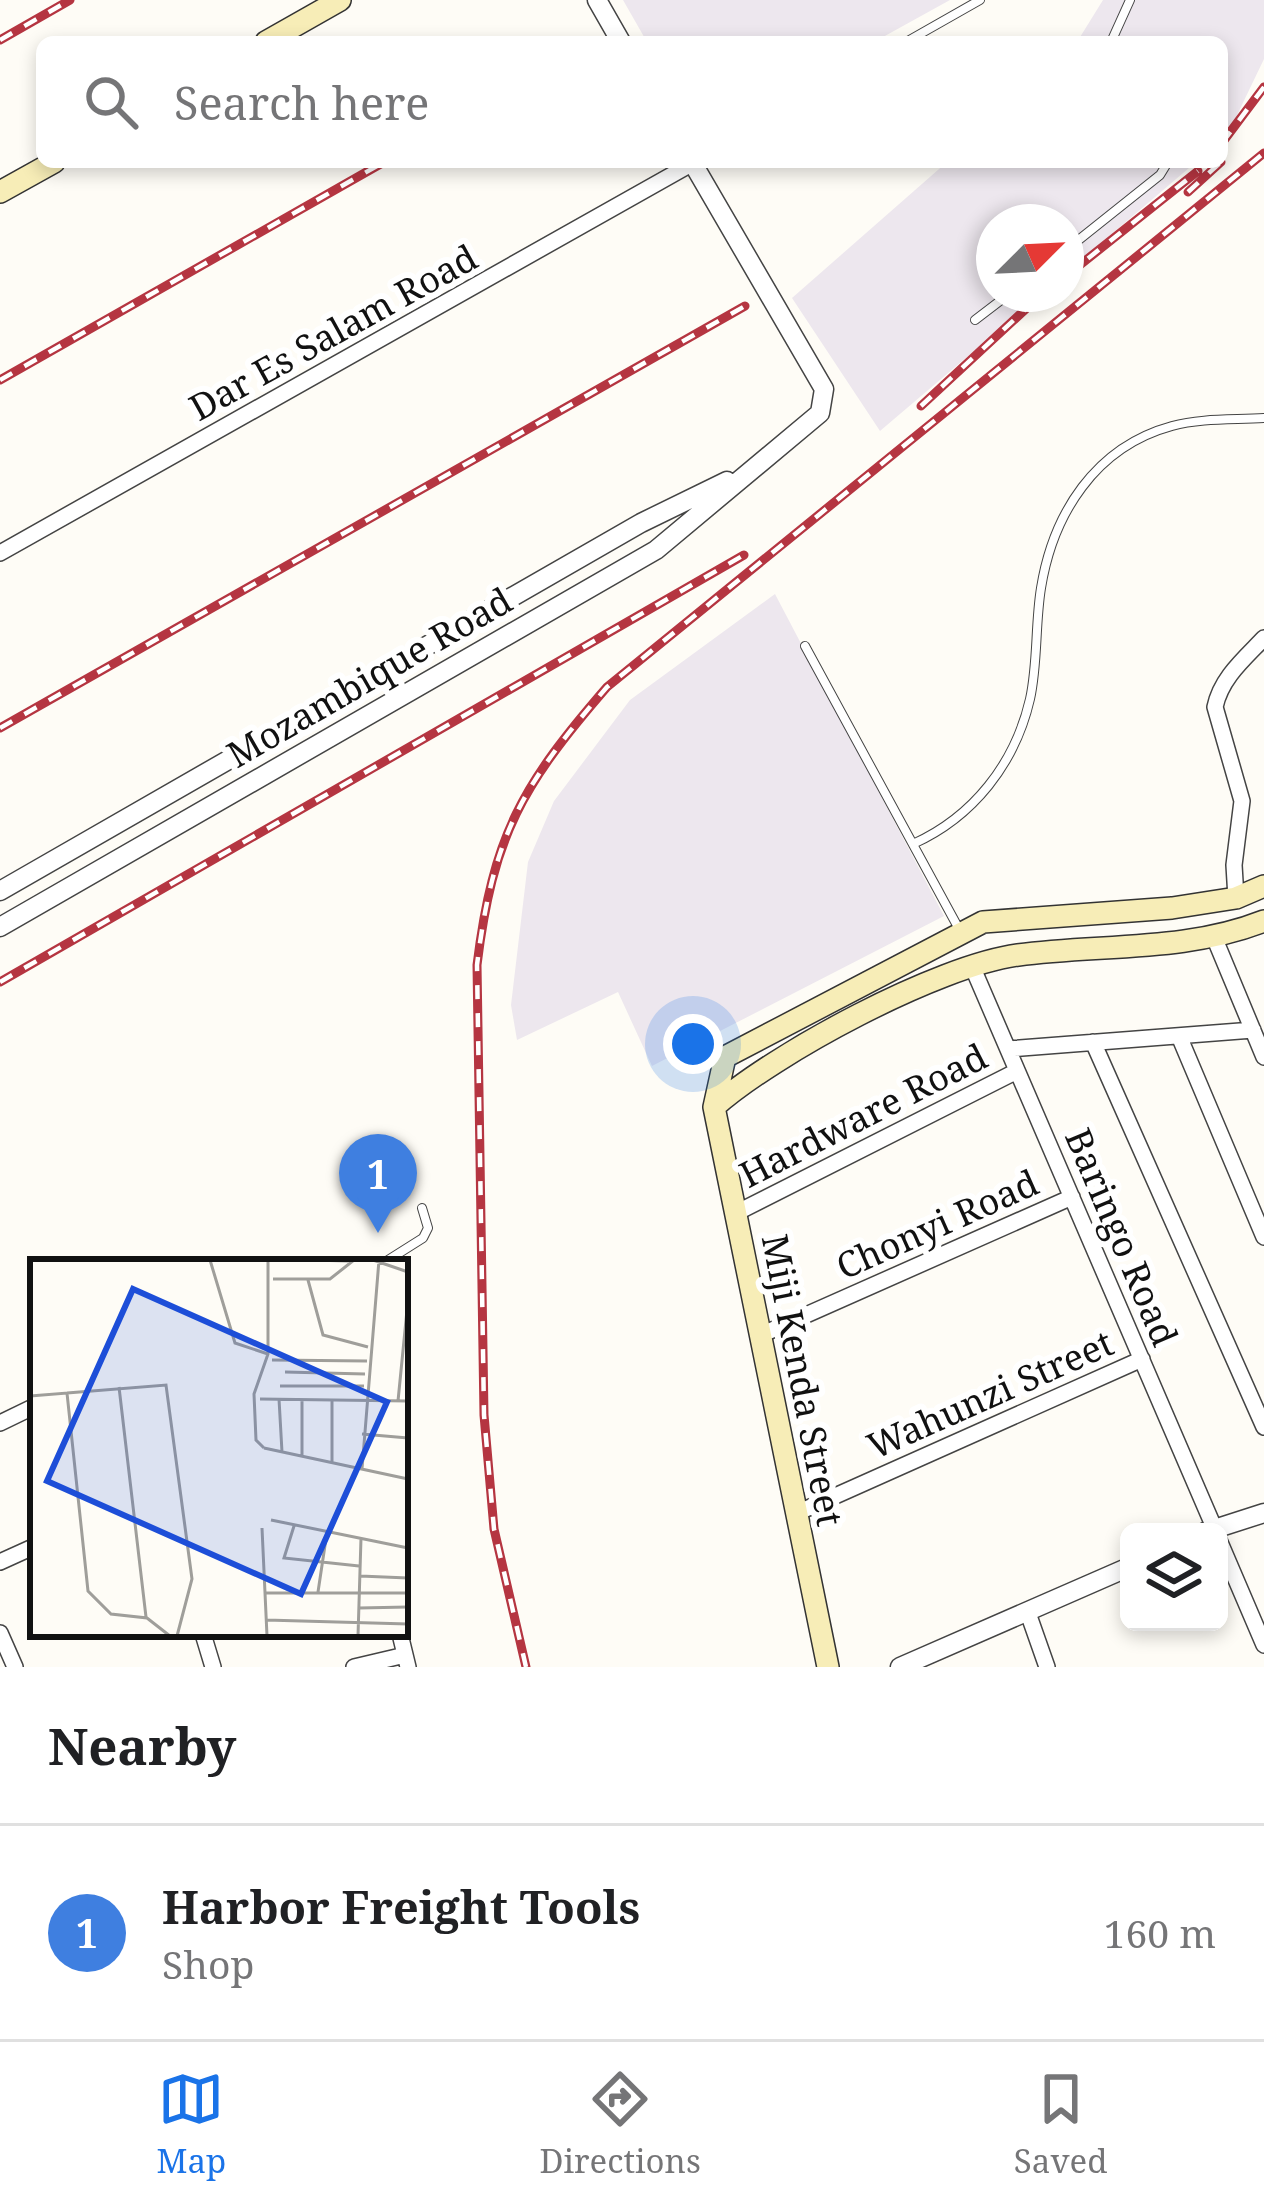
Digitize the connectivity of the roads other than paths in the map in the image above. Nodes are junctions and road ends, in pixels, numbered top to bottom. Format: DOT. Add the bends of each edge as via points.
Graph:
graph roads {
  1 [pos="340,0"];
  2 [pos="597,0"];
  3 [pos="980,0"];
  4 [pos="1130,0"];
  5 [pos="277,36"];
  6 [pos="618,36"];
  7 [pos="917,36"];
  8 [pos="1114,36"];
  9 [pos="43,168"];
  10 [pos="682,168"];
  11 [pos="696,168"];
  12 [pos="1164,168"];
  13 [pos="0,192"];
  14 [pos="1084,236"];
  15 [pos="985,312"];
  16 [pos="975,320"];
  17 [pos="1264,418"];
  18 [pos="758,466"];
  19 [pos="0,554"];
  20 [pos="1264,638"];
  21 [pos="805,646"];
  22 [pos="913,844"];
  23 [pos="1264,886"];
  24 [pos="0,891"];
  25 [pos="1236,898"];
  26 [pos="1264,921"];
  27 [pos="0,927"];
  28 [pos="962,933"];
  29 [pos="1214,937"];
  30 [pos="973,966"];
  31 [pos="815,1007"];
  32 [pos="1252,1030"];
  33 [pos="827,1033"];
  34 [pos="1179,1036"];
  35 [pos="1094,1042"];
  36 [pos="1008,1049"];
  37 [pos="1264,1057"];
  38 [pos="1018,1071"];
  39 [pos="714,1106"];
  40 [pos="1072,1197"];
  41 [pos="422,1208"];
  42 [pos="736,1213"];
  43 [pos="1264,1237"];
  44 [pos="390,1259"];
  45 [pos="760,1335"];
  46 [pos="1142,1359"];
  47 [pos="30,1409"];
  48 [pos="0,1424"];
  49 [pos="1264,1427"];
  50 [pos="1264,1513"];
  51 [pos="797,1514"];
  52 [pos="1209,1523"];
  53 [pos="1228,1526"];
  54 [pos="30,1547"];
  55 [pos="0,1562"];
  56 [pos="1228,1565"];
  57 [pos="1120,1571"];
  58 [pos="1028,1613"];
  59 [pos="0,1633"];
  60 [pos="204,1637"];
  61 [pos="1264,1645"];
  62 [pos="407,1661"];
  63 [pos="14,1667"];
  64 [pos="214,1667"];
  65 [pos="354,1667"];
  66 [pos="828,1667"];
  67 [pos="900,1667"];
  68 [pos="1047,1667"];
  1 -- 5 [label="main road"];
  2 -- 6 [label="street"];
  3 -- 7 [label="lane"];
  4 -- 8 [label="lane"];
  9 -- 13 [label="main road"];
  10 -- 19 [label="street, Dar Es Salam Road"];
  11 -- 18 [label="street, Mozambique Road" via="824,389 820,413"];
  12 -- 14 [label="lane"];
  15 -- 16 [label="lane"];
  17 -- 22 [label="lane" via="1171,426 1119,450 1084,482 1065,509 1041,590 1030,700 1014,743 995,779 944,830"];
  18 -- 24 [label="street, Mozambique Road" via="640,523"];
  18 -- 27 [label="street, Mozambique Road" via="656,550"];
  20 -- 25 [label="street" via="1237,666 1216,707 1242,801"];
  21 -- 22 [label="lane"];
  22 -- 28 [label="lane"];
  23 -- 25 [label="main road"];
  25 -- 28 [label="main road" via="983,922"];
  26 -- 29 [label="main road"];
  28 -- 31 [label="main road"];
  29 -- 30 [label="main road"];
  29 -- 32 [label="street"];
  30 -- 33 [label="main road"];
  30 -- 36 [label="street, Baringo Road"];
  31 -- 33 [label="street"];
  31 -- 39 [label="main road" via="725,1057"];
  32 -- 34 [label="street"];
  32 -- 37 [label="street"];
  33 -- 39 [label="main road" via="754,1072"];
  34 -- 35 [label="street"];
  34 -- 43 [label="street"];
  35 -- 36 [label="street"];
  35 -- 49 [label="street"];
  36 -- 38 [label="street, Baringo Road"];
  38 -- 40 [label="street, Baringo Road"];
  38 -- 42 [label="street, Hardware Road"];
  39 -- 42 [label="main road, Miji Kenda Street"];
  40 -- 45 [label="street, Chonyi Road"];
  40 -- 46 [label="street, Baringo Road"];
  41 -- 44 [label="lane" via="423,1238"];
  42 -- 45 [label="main road, Miji Kenda Street"];
  45 -- 51 [label="main road, Miji Kenda Street"];
  46 -- 51 [label="street, Wahunzi Street"];
  46 -- 52 [label="street, Baringo Road"];
  47 -- 48 [label="street"];
  50 -- 53 [label="street"];
  51 -- 66 [label="main road, Miji Kenda Street"];
  54 -- 55 [label="street"];
  56 -- 61 [label="street, Baringo Road"];
  57 -- 58 [label="street"];
  58 -- 67 [label="street"];
  58 -- 68 [label="street"];
  59 -- 63 [label="street"];
  60 -- 64 [label="street"];
  62 -- 65 [label="street"];
}
